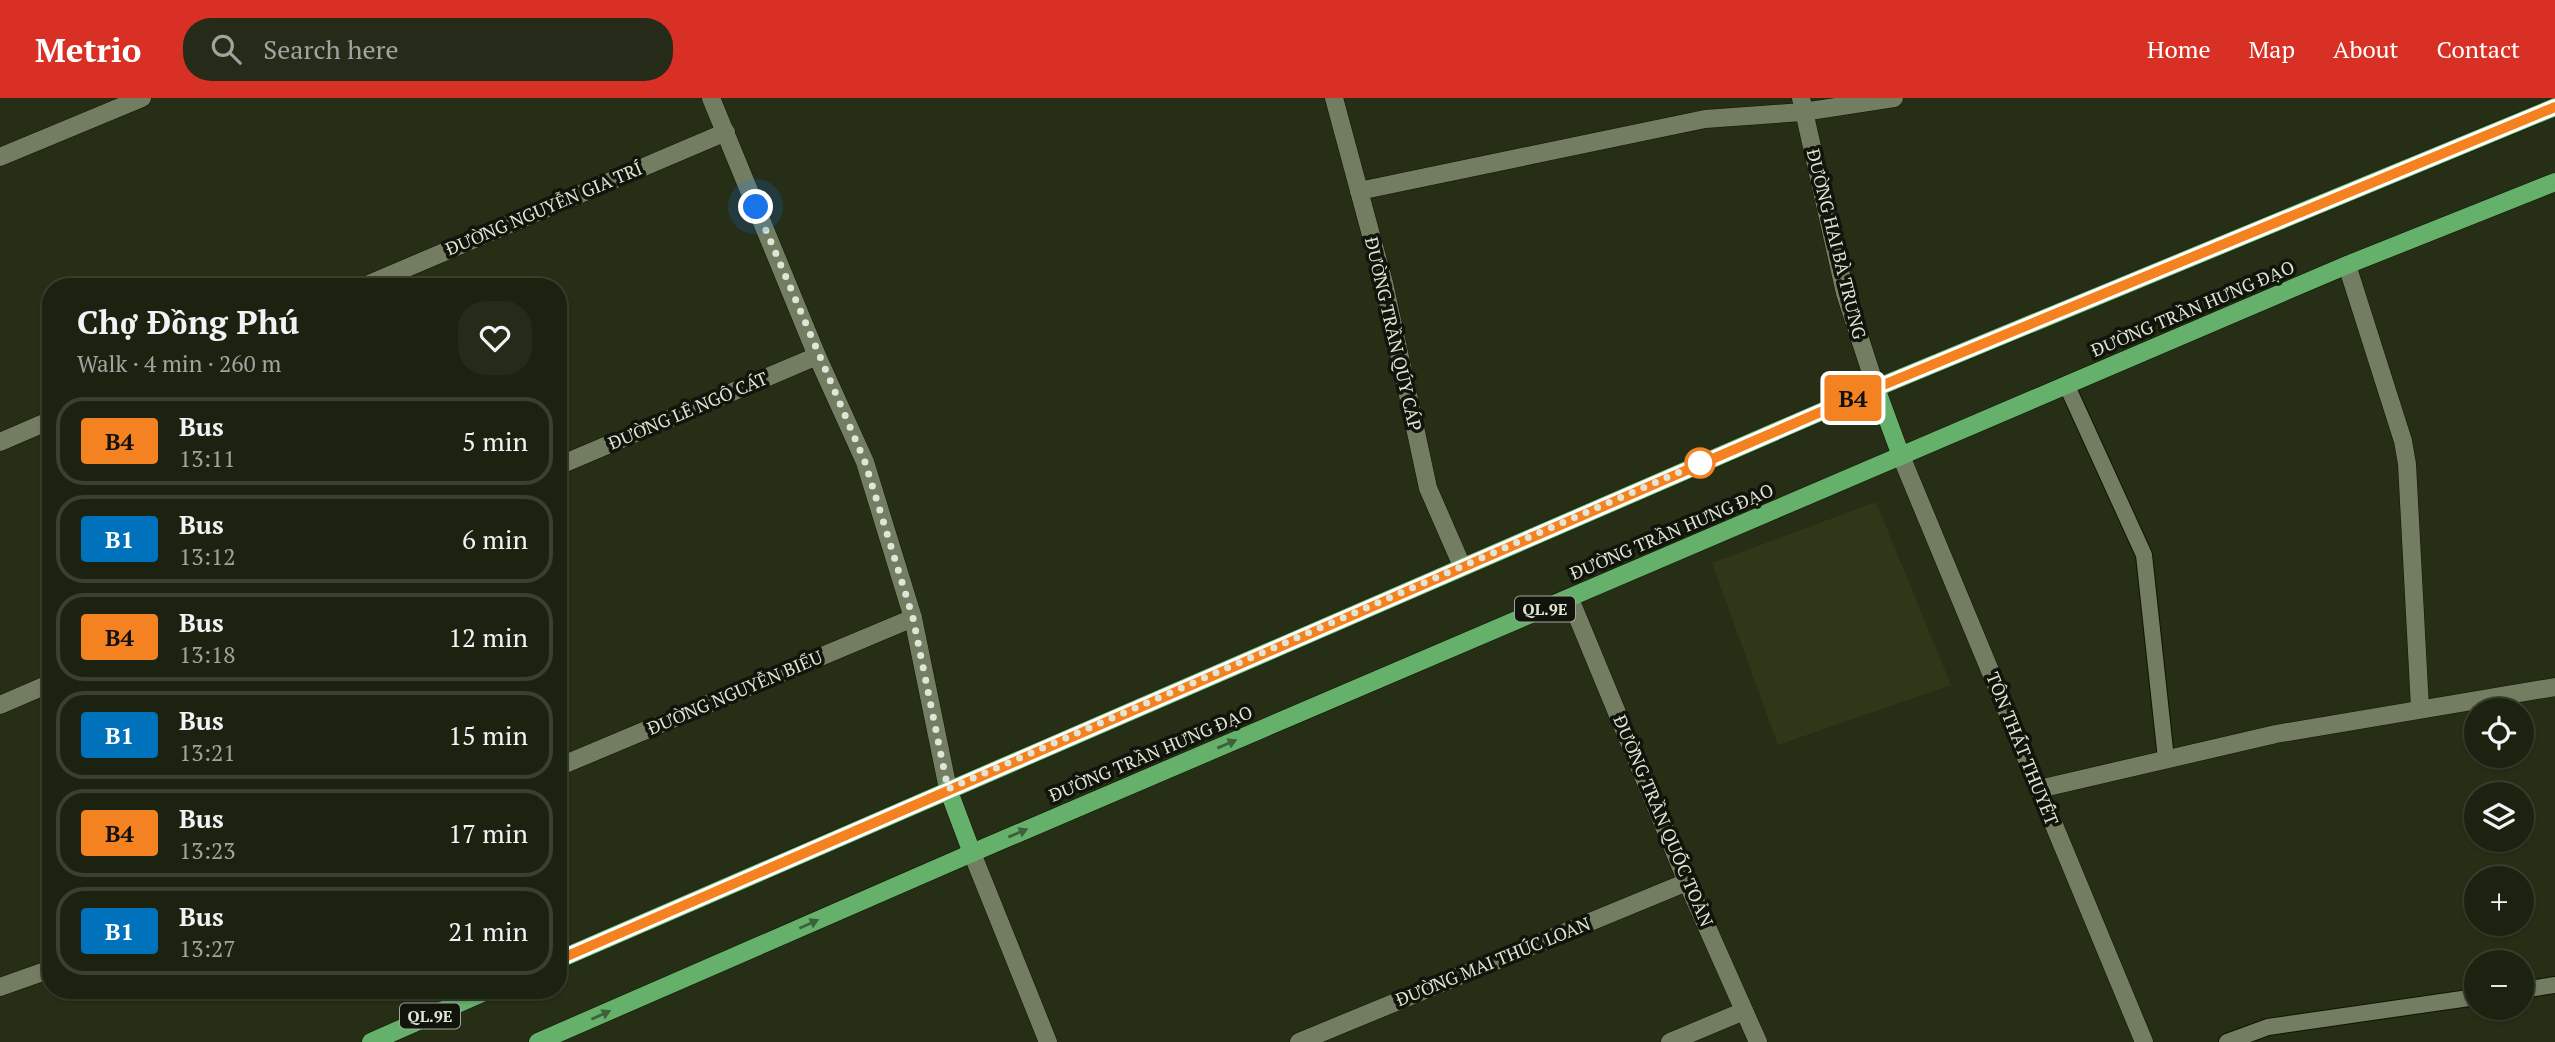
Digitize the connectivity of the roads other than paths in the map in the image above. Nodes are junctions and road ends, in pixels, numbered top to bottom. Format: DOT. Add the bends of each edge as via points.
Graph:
graph roads {
  1 [pos="142,98"];
  2 [pos="711,98"];
  3 [pos="1334,98"];
  4 [pos="1894,98"];
  5 [pos="1802,105"];
  6 [pos="2555,107"];
  7 [pos="726,132"];
  8 [pos="0,157"];
  9 [pos="2555,182"];
  10 [pos="1359,191"];
  11 [pos="2347,265"];
  12 [pos="383,278"];
  13 [pos="817,356"];
  14 [pos="2067,386"];
  15 [pos="1876,388"];
  16 [pos="42,424"];
  17 [pos="0,442"];
  18 [pos="1901,456"];
  19 [pos="567,462"];
  20 [pos="1462,566"];
  21 [pos="1570,599"];
  22 [pos="913,618"];
  23 [pos="42,687"];
  24 [pos="2555,687"];
  25 [pos="0,705"];
  26 [pos="2420,708"];
  27 [pos="2166,759"];
  28 [pos="567,763"];
  29 [pos="948,789"];
  30 [pos="2039,789"];
  31 [pos="972,853"];
  32 [pos="1687,882"];
  33 [pos="567,956"];
  34 [pos="42,973"];
  35 [pos="2555,985"];
  36 [pos="0,987"];
  37 [pos="2534,988"];
  38 [pos="469,999"];
  39 [pos="2464,999"];
  40 [pos="1744,1011"];
  41 [pos="371,1042"];
  42 [pos="538,1042"];
  43 [pos="1048,1042"];
  44 [pos="1299,1042"];
  45 [pos="1670,1042"];
  46 [pos="1758,1042"];
  47 [pos="2144,1042"];
  48 [pos="2227,1042"];
  1 -- 8 [label="street"];
  2 -- 7 [label="street"];
  3 -- 10 [label="street, ĐƯỜNG TRẦN QÚY CÁP"];
  4 -- 5 [label="street"];
  5 -- 10 [label="street" via="1705,119"];
  5 -- 15 [label="street, ĐƯỜNG HAI BÀ TRƯNG" via="1845,293"];
  6 -- 15 [label="main road"];
  7 -- 12 [label="street, ĐƯỜNG NGUYỄN GIA TRÍ"];
  7 -- 13 [label="street"];
  9 -- 11 [label="main road, ĐƯỜNG TRẦN HƯNG ĐẠO / QL.9E"];
  10 -- 20 [label="street, ĐƯỜNG TRẦN QÚY CÁP" via="1384,283 1428,488"];
  11 -- 14 [label="main road, ĐƯỜNG TRẦN HƯNG ĐẠO / QL.9E"];
  11 -- 26 [label="street" via="2407,464"];
  13 -- 19 [label="street, ĐƯỜNG LÊ NGÔ CÁT"];
  13 -- 22 [label="street" via="865,462"];
  14 -- 18 [label="main road, ĐƯỜNG TRẦN HƯNG ĐẠO / QL.9E"];
  14 -- 27 [label="lane" via="2144,555"];
  15 -- 18 [label="main road"];
  15 -- 20 [label="main road"];
  16 -- 17 [label="street"];
  18 -- 21 [label="main road, ĐƯỜNG TRẦN HƯNG ĐẠO / QL.9E"];
  18 -- 30 [label="street, TÔN THẤT THUYẾT"];
  20 -- 29 [label="main road"];
  31 -- 21 [label="main road, ĐƯỜNG TRẦN HƯNG ĐẠO / QL.9E, one-way"];
  21 -- 32 [label="street, ĐƯỜNG TRẦN QUỐC TOẢN"];
  22 -- 28 [label="street, ĐƯỜNG NGUYỄN BIỂU"];
  22 -- 29 [label="street"];
  23 -- 25 [label="street"];
  24 -- 26 [label="street"];
  26 -- 27 [label="street"];
  27 -- 30 [label="street"];
  29 -- 31 [label="main road"];
  29 -- 33 [label="main road"];
  30 -- 47 [label="street, TÔN THẤT THUYẾT"];
  42 -- 31 [label="main road, ĐƯỜNG TRẦN HƯNG ĐẠO / QL.9E, one-way"];
  31 -- 43 [label="street"];
  32 -- 40 [label="street, ĐƯỜNG TRẦN QUỐC TOẢN"];
  32 -- 44 [label="street, ĐƯỜNG MAI THÚC LOAN"];
  34 -- 36 [label="street"];
  35 -- 37 [label="lane"];
  38 -- 41 [label="main road, QL.9E"];
  39 -- 48 [label="lane" via="2268,1027"];
  40 -- 45 [label="street"];
  40 -- 46 [label="street, ĐƯỜNG TRẦN QUỐC TOẢN"];
}
